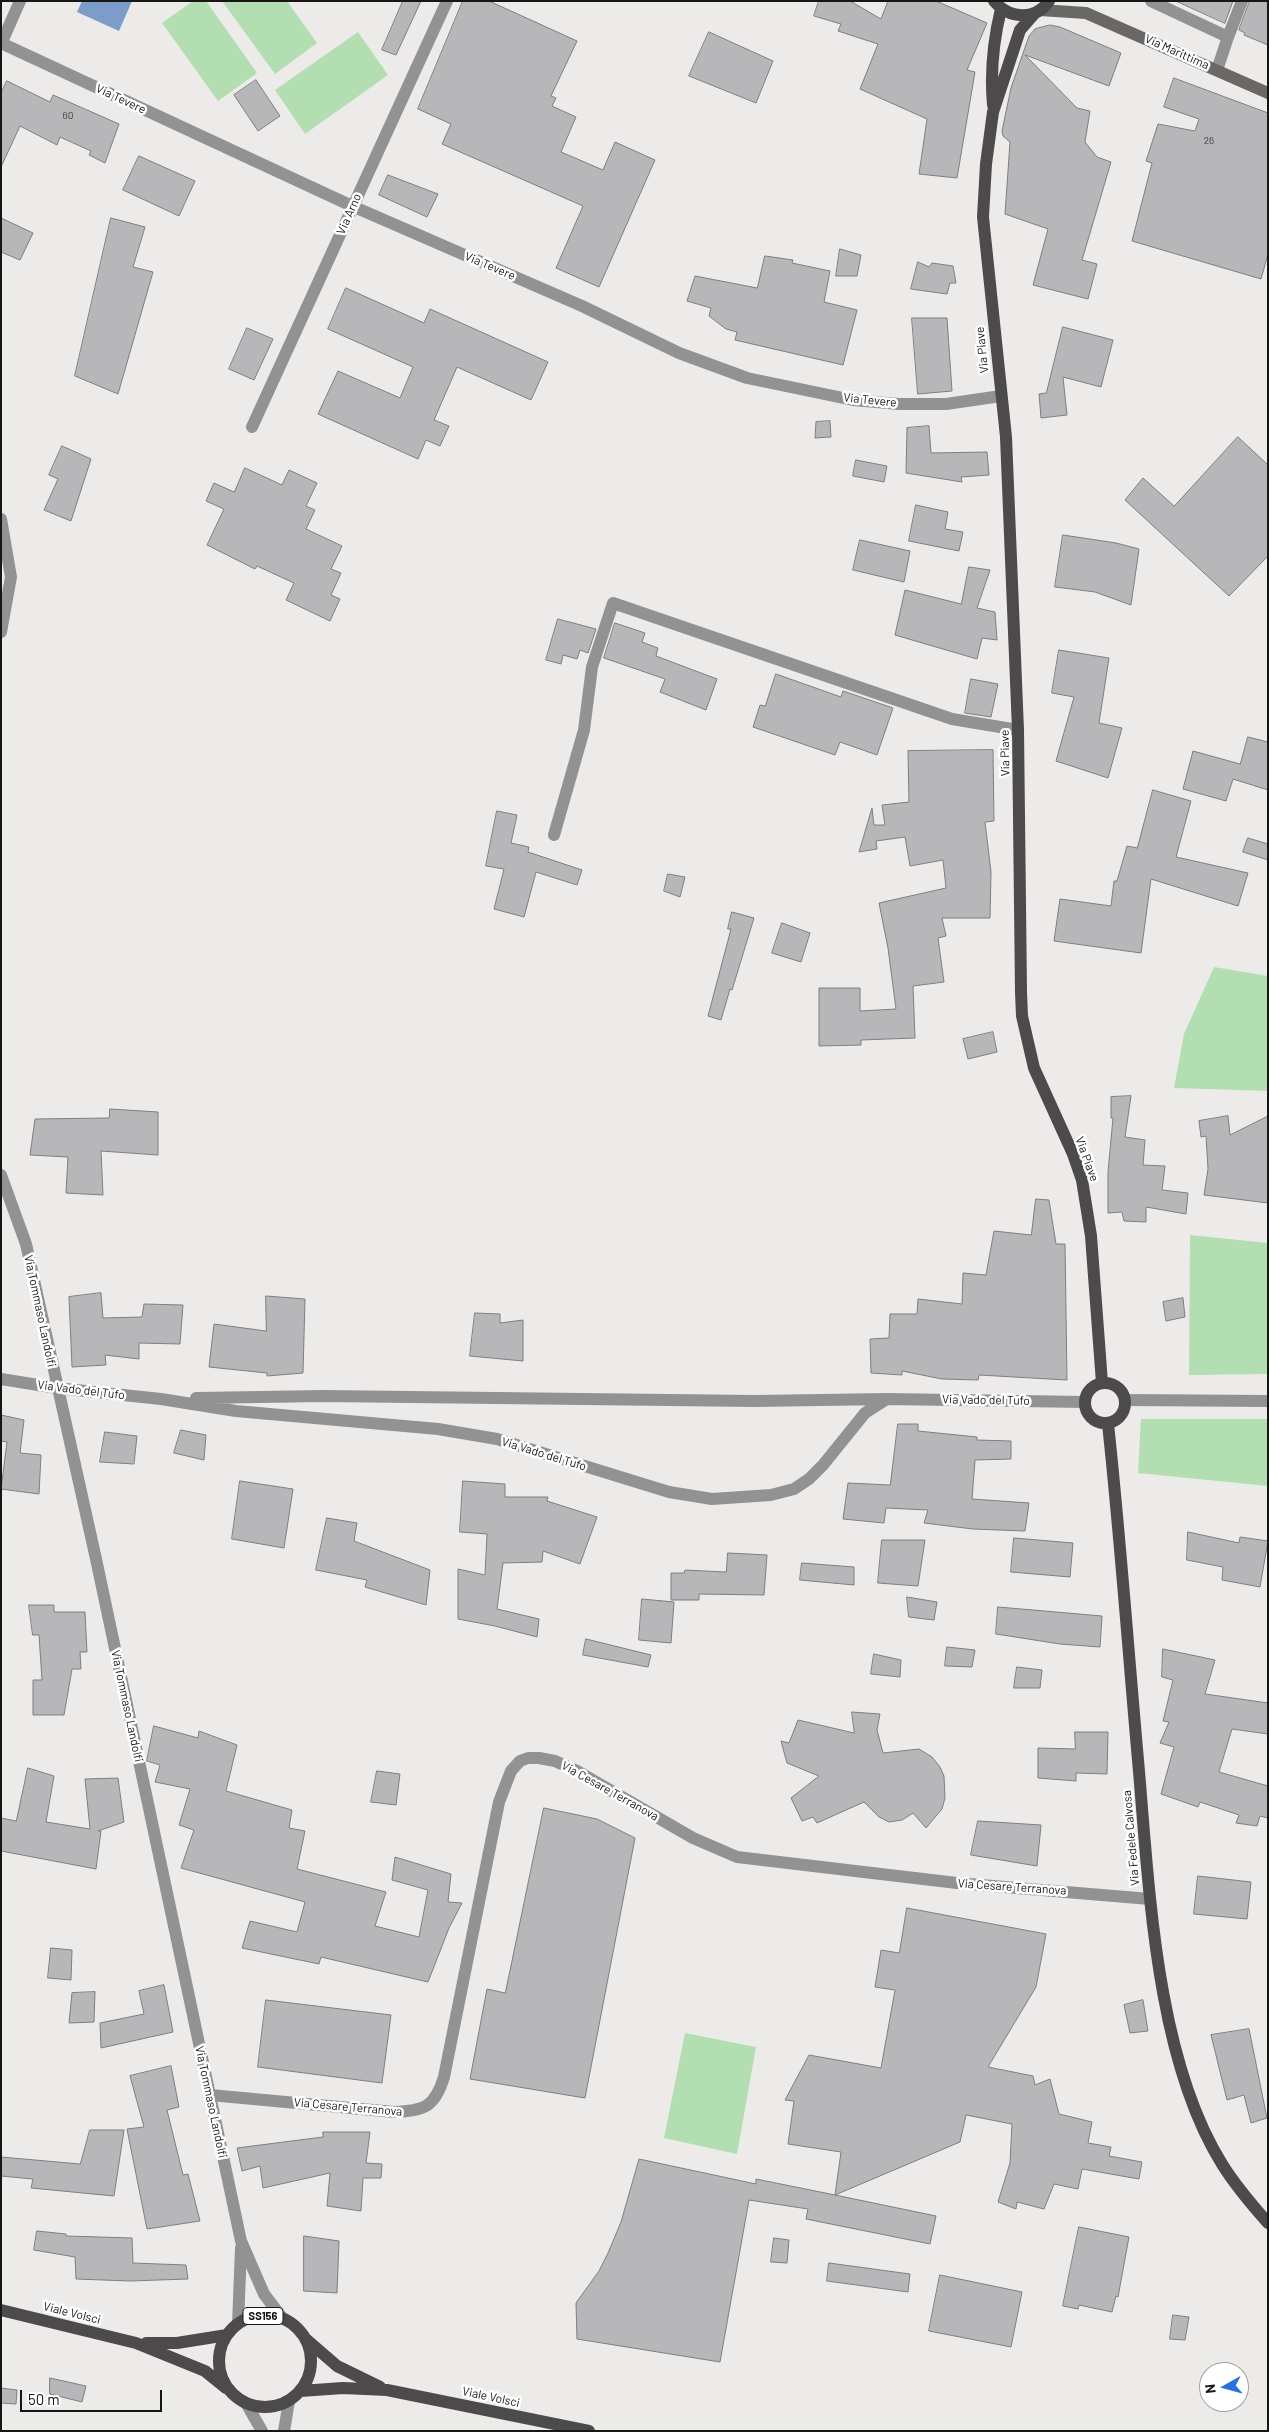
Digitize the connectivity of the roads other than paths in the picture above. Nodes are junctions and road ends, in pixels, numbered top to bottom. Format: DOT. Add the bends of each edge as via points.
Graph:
graph roads {
  1 [pos="20,1"];
  2 [pos="447,1"];
  3 [pos="1074,1"];
  4 [pos="1151,1"];
  5 [pos="1242,1"];
  6 [pos="998,5"];
  7 [pos="1041,8"];
  8 [pos="1086,13"];
  9 [pos="1228,37"];
  10 [pos="1,43"];
  11 [pos="1217,70"];
  12 [pos="1268,93"];
  13 [pos="993,112"];
  14 [pos="352,206"];
  15 [pos="1001,396"];
  16 [pos="252,427"];
  17 [pos="1,519"];
  18 [pos="1,632"];
  19 [pos="1018,730"];
  20 [pos="554,835"];
  21 [pos="1,1175"];
  22 [pos="1,1379"];
  23 [pos="1102,1383"];
  24 [pos="57,1388"];
  25 [pos="161,1398"];
  26 [pos="887,1399"];
  27 [pos="1125,1400"];
  28 [pos="1268,1401"];
  29 [pos="1084,1402"];
  30 [pos="1108,1424"];
  31 [pos="1150,1899"];
  32 [pos="210,2095"];
  33 [pos="1268,2223"];
  34 [pos="241,2241"];
  35 [pos="1,2310"];
  36 [pos="283,2319"];
  37 [pos="238,2324"];
  38 [pos="228,2335"];
  39 [pos="306,2339"];
  40 [pos="136,2343"];
  41 [pos="387,2390"];
  42 [pos="300,2391"];
  43 [pos="231,2392"];
  44 [pos="290,2400"];
  45 [pos="246,2403"];
  46 [pos="262,2431"];
  47 [pos="284,2431"];
  48 [pos="589,2431"];
  1 -- 10 [label="street"];
  2 -- 14 [label="street, Via Arno"];
  3 -- 8 [label="main road, Via Marittima"];
  4 -- 9 [label="street"];
  5 -- 9 [label="street"];
  6 -- 7 [label="main road" via="1018,15"];
  6 -- 13 [label="main road, Via Piave" via="990,76"];
  7 -- 8 [label="main road, Via Marittima"];
  7 -- 13 [label="main road, Via Piave" via="1020,30"];
  8 -- 11 [label="main road, Via Marittima"];
  9 -- 11 [label="street"];
  10 -- 14 [label="street, Via Tevere"];
  11 -- 12 [label="main road, Via Marittima"];
  13 -- 15 [label="main road, Via Piave" via="983,217"];
  14 -- 15 [label="street, Via Tevere" via="679,352 747,378 853,400 899,404 946,404"];
  14 -- 16 [label="street, Via Arno"];
  15 -- 19 [label="main road, Via Piave" via="1006,437"];
  17 -- 18 [label="street" via="11,577"];
  19 -- 20 [label="street" via="952,719 613,603 592,667 584,730"];
  19 -- 23 [label="main road, Via Piave" via="1022,1016 1034,1068 1074,1154 1082,1180 1091,1236"];
  21 -- 24 [label="street, Via Tommaso Landolfi" via="26,1244"];
  22 -- 24 [label="street, Via Vado del Tufo"];
  23 -- 27 [label="main road" via="1114,1385"];
  23 -- 29 [label="main road" via="1090,1390"];
  24 -- 25 [label="street, Via Vado del Tufo"];
  24 -- 32 [label="street, Via Tommaso Landolfi"];
  25 -- 26 [label="street, Via Vado del Tufo"];
  25 -- 26 [label="street, Via Vado del Tufo" via="236,1411 438,1429 497,1439 669,1492 712,1499 771,1495 809,1480 865,1413"];
  26 -- 29 [label="street, Via Vado del Tufo"];
  27 -- 28 [label="street"];
  27 -- 30 [label="main road" via="1123,1413"];
  29 -- 30 [label="main road" via="1091,1418"];
  30 -- 31 [label="main road, Via Fedele Calvosa"];
  31 -- 32 [label="street, Via Cesare Terranova" via="957,1883 737,1857 693,1838 562,1764 528,1758 511,1771 499,1802 444,2077 432,2102 420,2110 394,2112"];
  31 -- 33 [label="main road, Via Fedele Calvosa" via="1166,2006 1199,2119 1222,2164"];
  32 -- 34 [label="street, Via Tommaso Landolfi"];
  34 -- 36 [label="street, Via Tommaso Landolfi" via="264,2294"];
  34 -- 37 [label="street, Via Tommaso Landolfi"];
  35 -- 40 [label="main road, Viale Volsci / SS156"];
  36 -- 37 [label="main road, Viale Volsci / SS156" via="268,2315 252,2317"];
  36 -- 39 [label="main road, Viale Volsci / SS156"];
  37 -- 38 [label="main road, Viale Volsci / SS156"];
  38 -- 40 [label="main road, Viale Volsci / SS156" via="177,2343"];
  38 -- 43 [label="main road, Viale Volsci / SS156" via="220,2352 220,2370"];
  39 -- 41 [label="main road, Viale Volsci / SS156" via="337,2366"];
  39 -- 42 [label="main road, Viale Volsci / SS156" via="311,2366"];
  40 -- 43 [label="main road, Viale Volsci / SS156" via="205,2371"];
  41 -- 42 [label="main road, Viale Volsci / SS156" via="343,2388"];
  41 -- 48 [label="main road, Viale Volsci / SS156"];
  42 -- 44 [label="main road, Viale Volsci / SS156"];
  43 -- 45 [label="main road, Viale Volsci / SS156"];
  44 -- 45 [label="main road, Viale Volsci / SS156" via="268,2408"];
  44 -- 47 [label="street"];
  45 -- 46 [label="street"];
}
